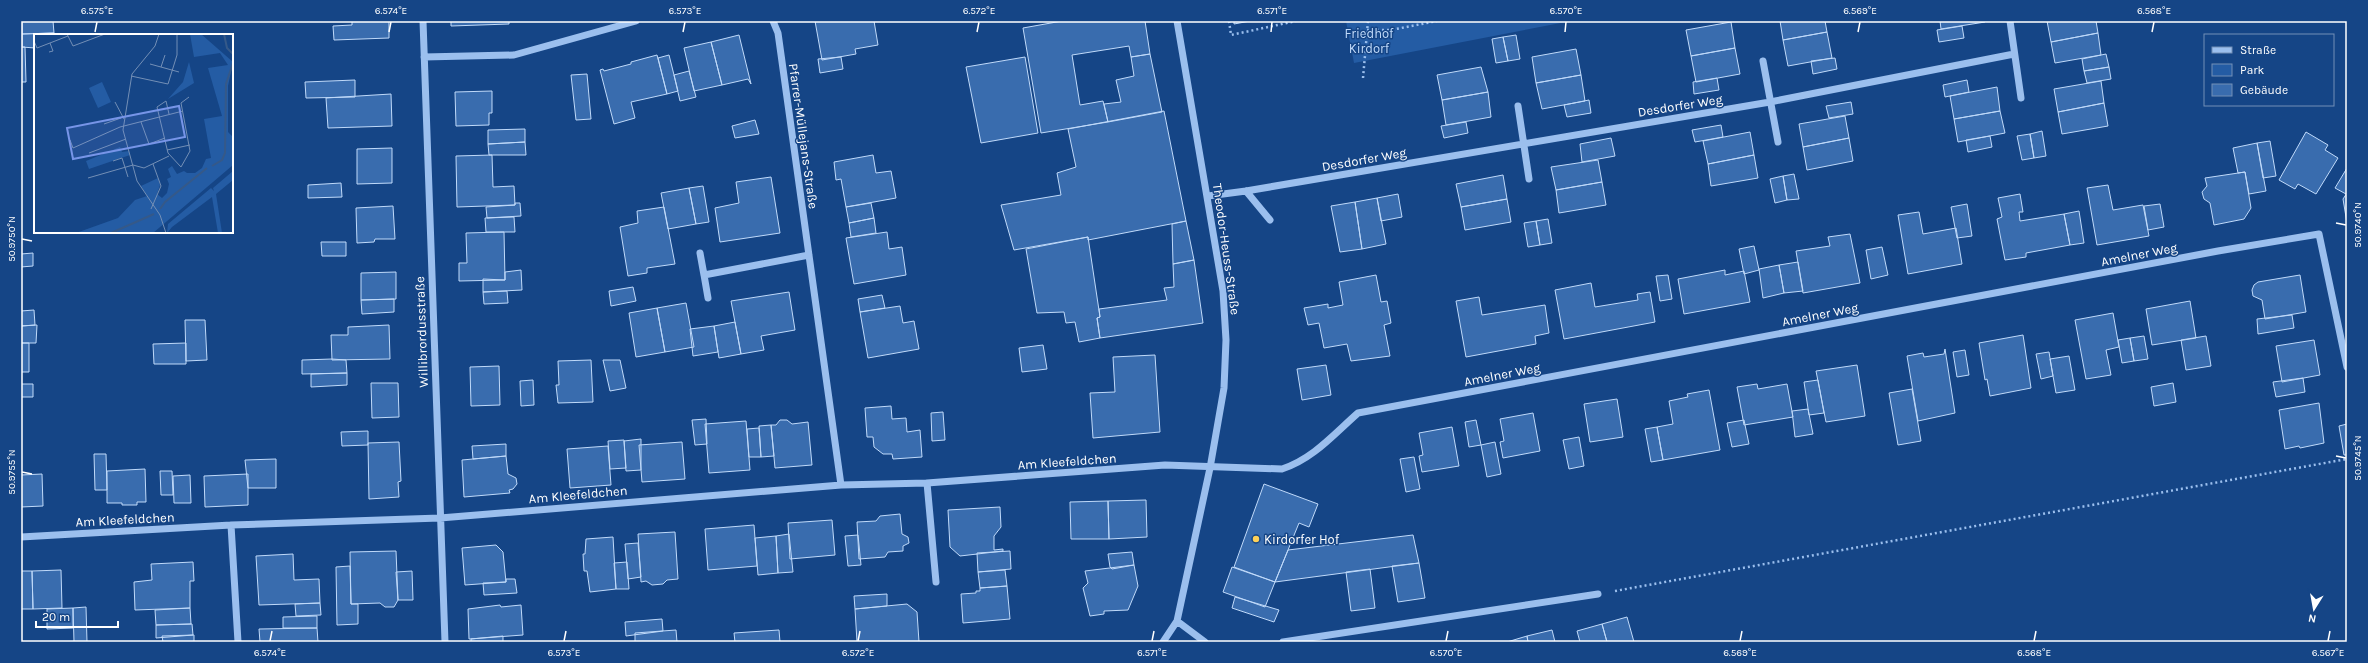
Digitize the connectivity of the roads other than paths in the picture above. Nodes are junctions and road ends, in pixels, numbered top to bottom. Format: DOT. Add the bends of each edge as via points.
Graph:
graph roads {
  1 [pos="423,21"];
  2 [pos="636,21"];
  3 [pos="773,21"];
  4 [pos="1177,21"];
  5 [pos="2010,21"];
  6 [pos="2014,54"];
  7 [pos="424,57"];
  8 [pos="1764,61"];
  9 [pos="2021,98"];
  10 [pos="1770,102"];
  11 [pos="1518,106"];
  12 [pos="1778,142"];
  13 [pos="1524,143"];
  14 [pos="1530,179"];
  15 [pos="1246,191"];
  16 [pos="1208,196"];
  17 [pos="1270,220"];
  18 [pos="700,253"];
  19 [pos="809,255"];
  20 [pos="704,275"];
  21 [pos="708,298"];
  22 [pos="2347,367"];
  23 [pos="1210,468"];
  24 [pos="927,483"];
  25 [pos="841,485"];
  26 [pos="440,518"];
  27 [pos="231,525"];
  28 [pos="21,537"];
  29 [pos="936,582"];
  30 [pos="1598,594"];
  31 [pos="1176,621"];
  32 [pos="238,642"];
  33 [pos="445,642"];
  34 [pos="1163,642"];
  35 [pos="1205,642"];
  36 [pos="1283,642"];
  1 -- 7 [label="street, Willibrordusstraße"];
  2 -- 7 [label="street" via="514,56"];
  3 -- 19 [label="street, Pfarrer-Müllejans-Straße" via="778,33"];
  4 -- 16 [label="street, Theodor-Heuss-Straße"];
  5 -- 6 [label="street"];
  6 -- 9 [label="street"];
  6 -- 10 [label="street, Desdorfer Weg"];
  7 -- 26 [label="street, Willibrordusstraße"];
  8 -- 10 [label="street"];
  10 -- 12 [label="street"];
  10 -- 13 [label="street, Desdorfer Weg"];
  11 -- 13 [label="street"];
  13 -- 14 [label="street"];
  13 -- 15 [label="street, Desdorfer Weg"];
  15 -- 16 [label="street, Desdorfer Weg"];
  15 -- 17 [label="street"];
  16 -- 23 [label="street, Theodor-Heuss-Straße" via="1223,291 1226,340 1224,388"];
  18 -- 20 [label="street"];
  19 -- 20 [label="street"];
  19 -- 25 [label="street, Pfarrer-Müllejans-Straße"];
  20 -- 21 [label="street"];
  22 -- 23 [label="street, Amelner Weg" via="2319,234 2210,252 1358,413 1309,457 1297,464 1282,469"];
  23 -- 24 [label="street, Am Kleefeldchen" via="1165,466"];
  23 -- 31 [label="street, Theodor-Heuss-Straße"];
  24 -- 25 [label="street, Am Kleefeldchen"];
  24 -- 29 [label="street"];
  25 -- 26 [label="street, Am Kleefeldchen"];
  26 -- 27 [label="street, Am Kleefeldchen"];
  26 -- 33 [label="street, Willibrordusstraße"];
  27 -- 28 [label="street, Am Kleefeldchen"];
  27 -- 32 [label="street"];
  30 -- 36 [label="street"];
  31 -- 34 [label="street, Theodor-Heuss-Straße"];
  31 -- 35 [label="street"];
}
